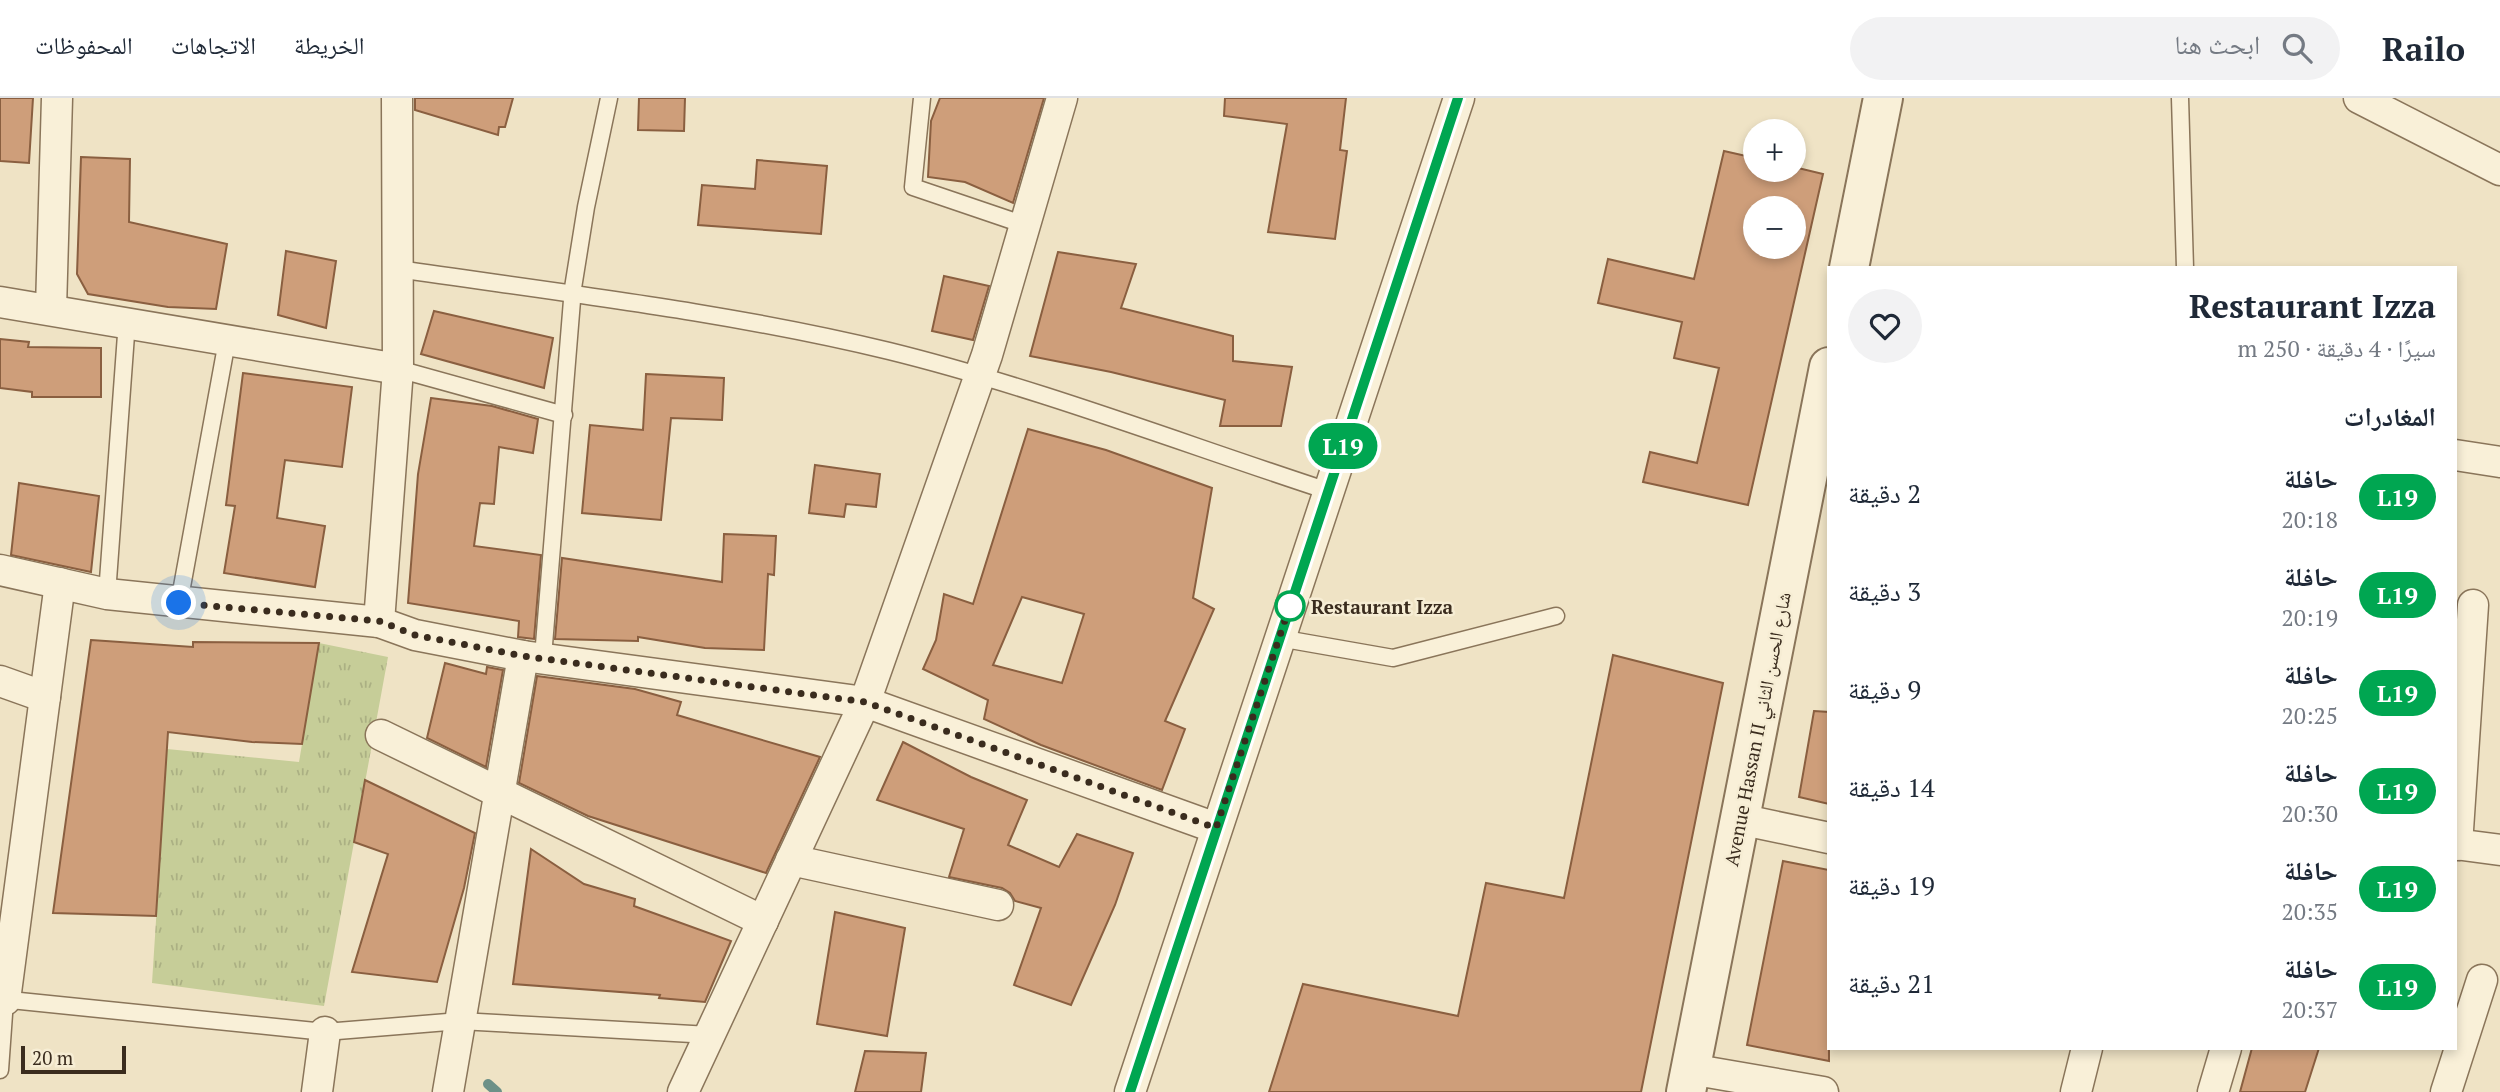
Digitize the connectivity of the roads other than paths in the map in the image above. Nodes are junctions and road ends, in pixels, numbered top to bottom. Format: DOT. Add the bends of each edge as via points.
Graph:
graph roads {
  1 [pos="57,98"];
  2 [pos="397,98"];
  3 [pos="609,98"];
  4 [pos="922,98"];
  5 [pos="1062,98"];
  6 [pos="1458,98"];
  7 [pos="1884,98"];
  8 [pos="2180,98"];
  9 [pos="2359,98"];
  10 [pos="2500,170"];
  11 [pos="1025,225"];
  12 [pos="1849,266"];
  13 [pos="2185,266"];
  14 [pos="398,269"];
  15 [pos="572,294"];
  16 [pos="0,302"];
  17 [pos="51,309"];
  18 [pos="127,321"];
  19 [pos="227,341"];
  20 [pos="398,369"];
  21 [pos="980,376"];
  22 [pos="1827,377"];
  23 [pos="564,415"];
  24 [pos="2457,455"];
  25 [pos="2500,462"];
  26 [pos="1328,491"];
  27 [pos="0,570"];
  28 [pos="60,583"];
  29 [pos="107,594"];
  30 [pos="179,603"];
  31 [pos="2476,606"];
  32 [pos="1556,616"];
  33 [pos="379,621"];
  34 [pos="1279,638"];
  35 [pos="533,656"];
  36 [pos="0,681"];
  37 [pos="45,697"];
  38 [pos="865,702"];
  39 [pos="381,735"];
  40 [pos="500,790"];
  41 [pos="1740,819"];
  42 [pos="1216,828"];
  43 [pos="2457,832"];
  44 [pos="1827,838"];
  45 [pos="2457,844"];
  46 [pos="2500,850"];
  47 [pos="791,860"];
  48 [pos="998,905"];
  49 [pos="763,921"];
  50 [pos="2479,982"];
  51 [pos="3,1000"];
  52 [pos="460,1021"];
  53 [pos="325,1032"];
  54 [pos="710,1035"];
  55 [pos="2086,1050"];
  56 [pos="2225,1050"];
  57 [pos="0,1070"];
  58 [pos="1688,1080"];
  59 [pos="317,1092"];
  60 [pos="448,1092"];
  61 [pos="683,1092"];
  62 [pos="1130,1092"];
  63 [pos="1823,1092"];
  64 [pos="2076,1092"];
  65 [pos="2213,1092"];
  66 [pos="2446,1092"];
  1 -- 17 [label="street"];
  2 -- 14 [label="street"];
  3 -- 15 [label="lane"];
  4 -- 11 [label="lane" via="913,187"];
  5 -- 11 [label="street"];
  6 -- 26 [label="street"];
  7 -- 12 [label="street"];
  8 -- 13 [label="lane"];
  9 -- 10 [label="street"];
  11 -- 21 [label="street"];
  14 -- 15 [label="lane"];
  14 -- 20 [label="street"];
  15 -- 21 [label="lane" via="751,323 888,351"];
  15 -- 23 [label="lane"];
  16 -- 17 [label="street"];
  17 -- 18 [label="street"];
  18 -- 19 [label="street"];
  18 -- 29 [label="lane"];
  19 -- 20 [label="street"];
  19 -- 30 [label="lane"];
  20 -- 23 [label="lane"];
  20 -- 33 [label="street"];
  21 -- 26 [label="lane"];
  21 -- 38 [label="street"];
  22 -- 41 [label="street, Avenue Hassan II شارع الحسن الثاني"];
  23 -- 35 [label="lane"];
  24 -- 25 [label="street"];
  26 -- 34 [label="street"];
  27 -- 28 [label="street"];
  28 -- 29 [label="street"];
  28 -- 37 [label="street"];
  29 -- 30 [label="street"];
  30 -- 33 [label="street"];
  31 -- 43 [label="street"];
  32 -- 34 [label="lane" via="1393,658"];
  33 -- 35 [label="street" via="415,635"];
  34 -- 42 [label="street"];
  35 -- 38 [label="street"];
  35 -- 40 [label="street"];
  36 -- 37 [label="street"];
  37 -- 51 [label="street"];
  38 -- 42 [label="street"];
  38 -- 47 [label="street"];
  39 -- 40 [label="street"];
  40 -- 49 [label="street"];
  40 -- 52 [label="street"];
  41 -- 44 [label="street"];
  41 -- 58 [label="street, Avenue Hassan II شارع الحسن الثاني"];
  42 -- 62 [label="street"];
  45 -- 46 [label="street"];
  47 -- 48 [label="street"];
  47 -- 49 [label="street"];
  49 -- 54 [label="street"];
  50 -- 66 [label="street"];
  51 -- 53 [label="lane"];
  51 -- 57 [label="lane"];
  52 -- 53 [label="lane"];
  52 -- 54 [label="lane"];
  52 -- 60 [label="street"];
  53 -- 59 [label="street"];
  54 -- 61 [label="street"];
  55 -- 64 [label="street"];
  56 -- 65 [label="street"];
  58 -- 63 [label="street"];
}
